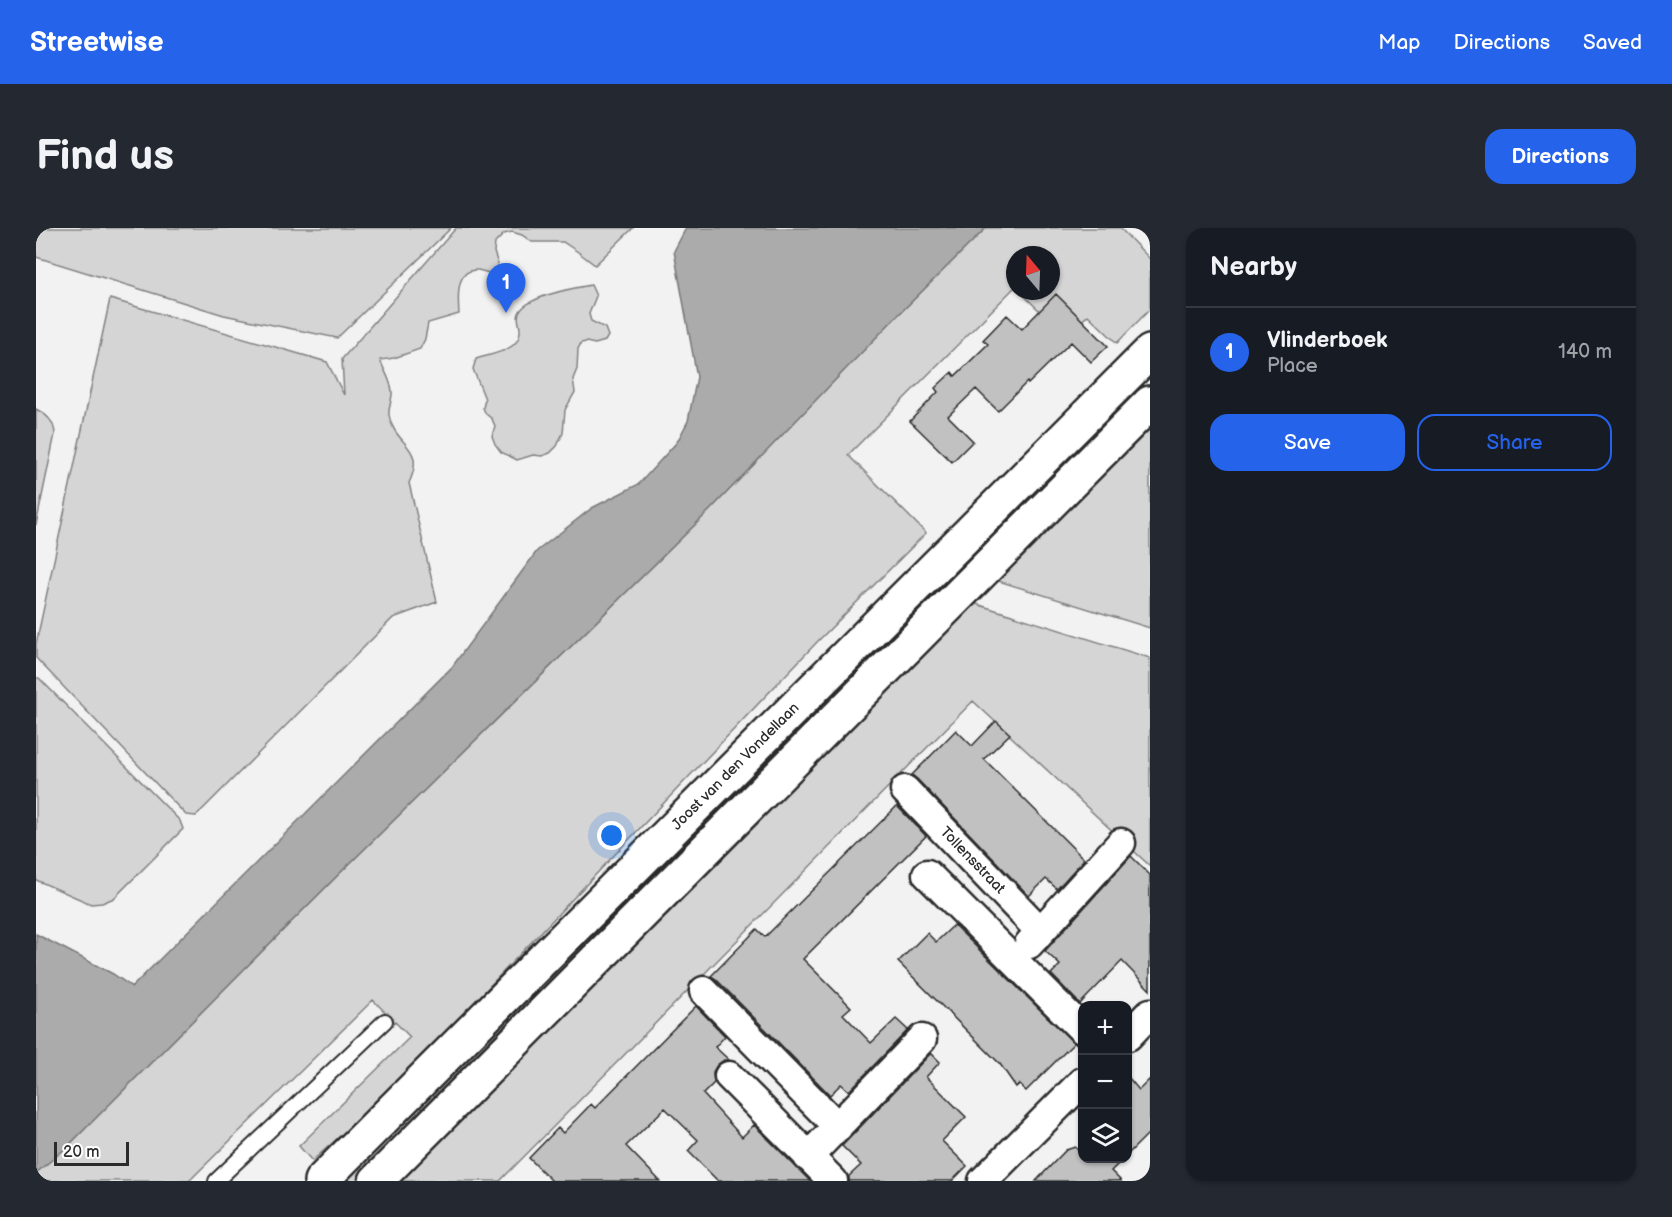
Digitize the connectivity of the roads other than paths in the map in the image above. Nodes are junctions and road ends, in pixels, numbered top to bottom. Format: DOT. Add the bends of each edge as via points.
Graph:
graph roads {
  1 [pos="1150,352"];
  2 [pos="1150,403"];
  3 [pos="905,790"];
  4 [pos="1121,843"];
  5 [pos="927,874"];
  6 [pos="1040,931"];
  7 [pos="1013,960"];
  8 [pos="704,991"];
  9 [pos="384,1021"];
  10 [pos="1078,1024"];
  11 [pos="922,1039"];
  12 [pos="729,1076"];
  13 [pos="1078,1087"];
  14 [pos="838,1127"];
  15 [pos="808,1157"];
  16 [pos="223,1179"];
  17 [pos="321,1181"];
  18 [pos="376,1181"];
  19 [pos="833,1181"];
  20 [pos="983,1181"];
  1 -- 17 [label="street, Joost van den Vondellaan"];
  2 -- 18 [label="street"];
  3 -- 6 [label="street, Tollensstraat"];
  4 -- 6 [label="street"];
  5 -- 7 [label="street"];
  6 -- 7 [label="street"];
  7 -- 10 [label="street"];
  8 -- 14 [label="street"];
  9 -- 16 [label="lane"];
  11 -- 14 [label="street"];
  12 -- 15 [label="street"];
  13 -- 20 [label="street"];
  14 -- 15 [label="street"];
  15 -- 19 [label="street"];
}
